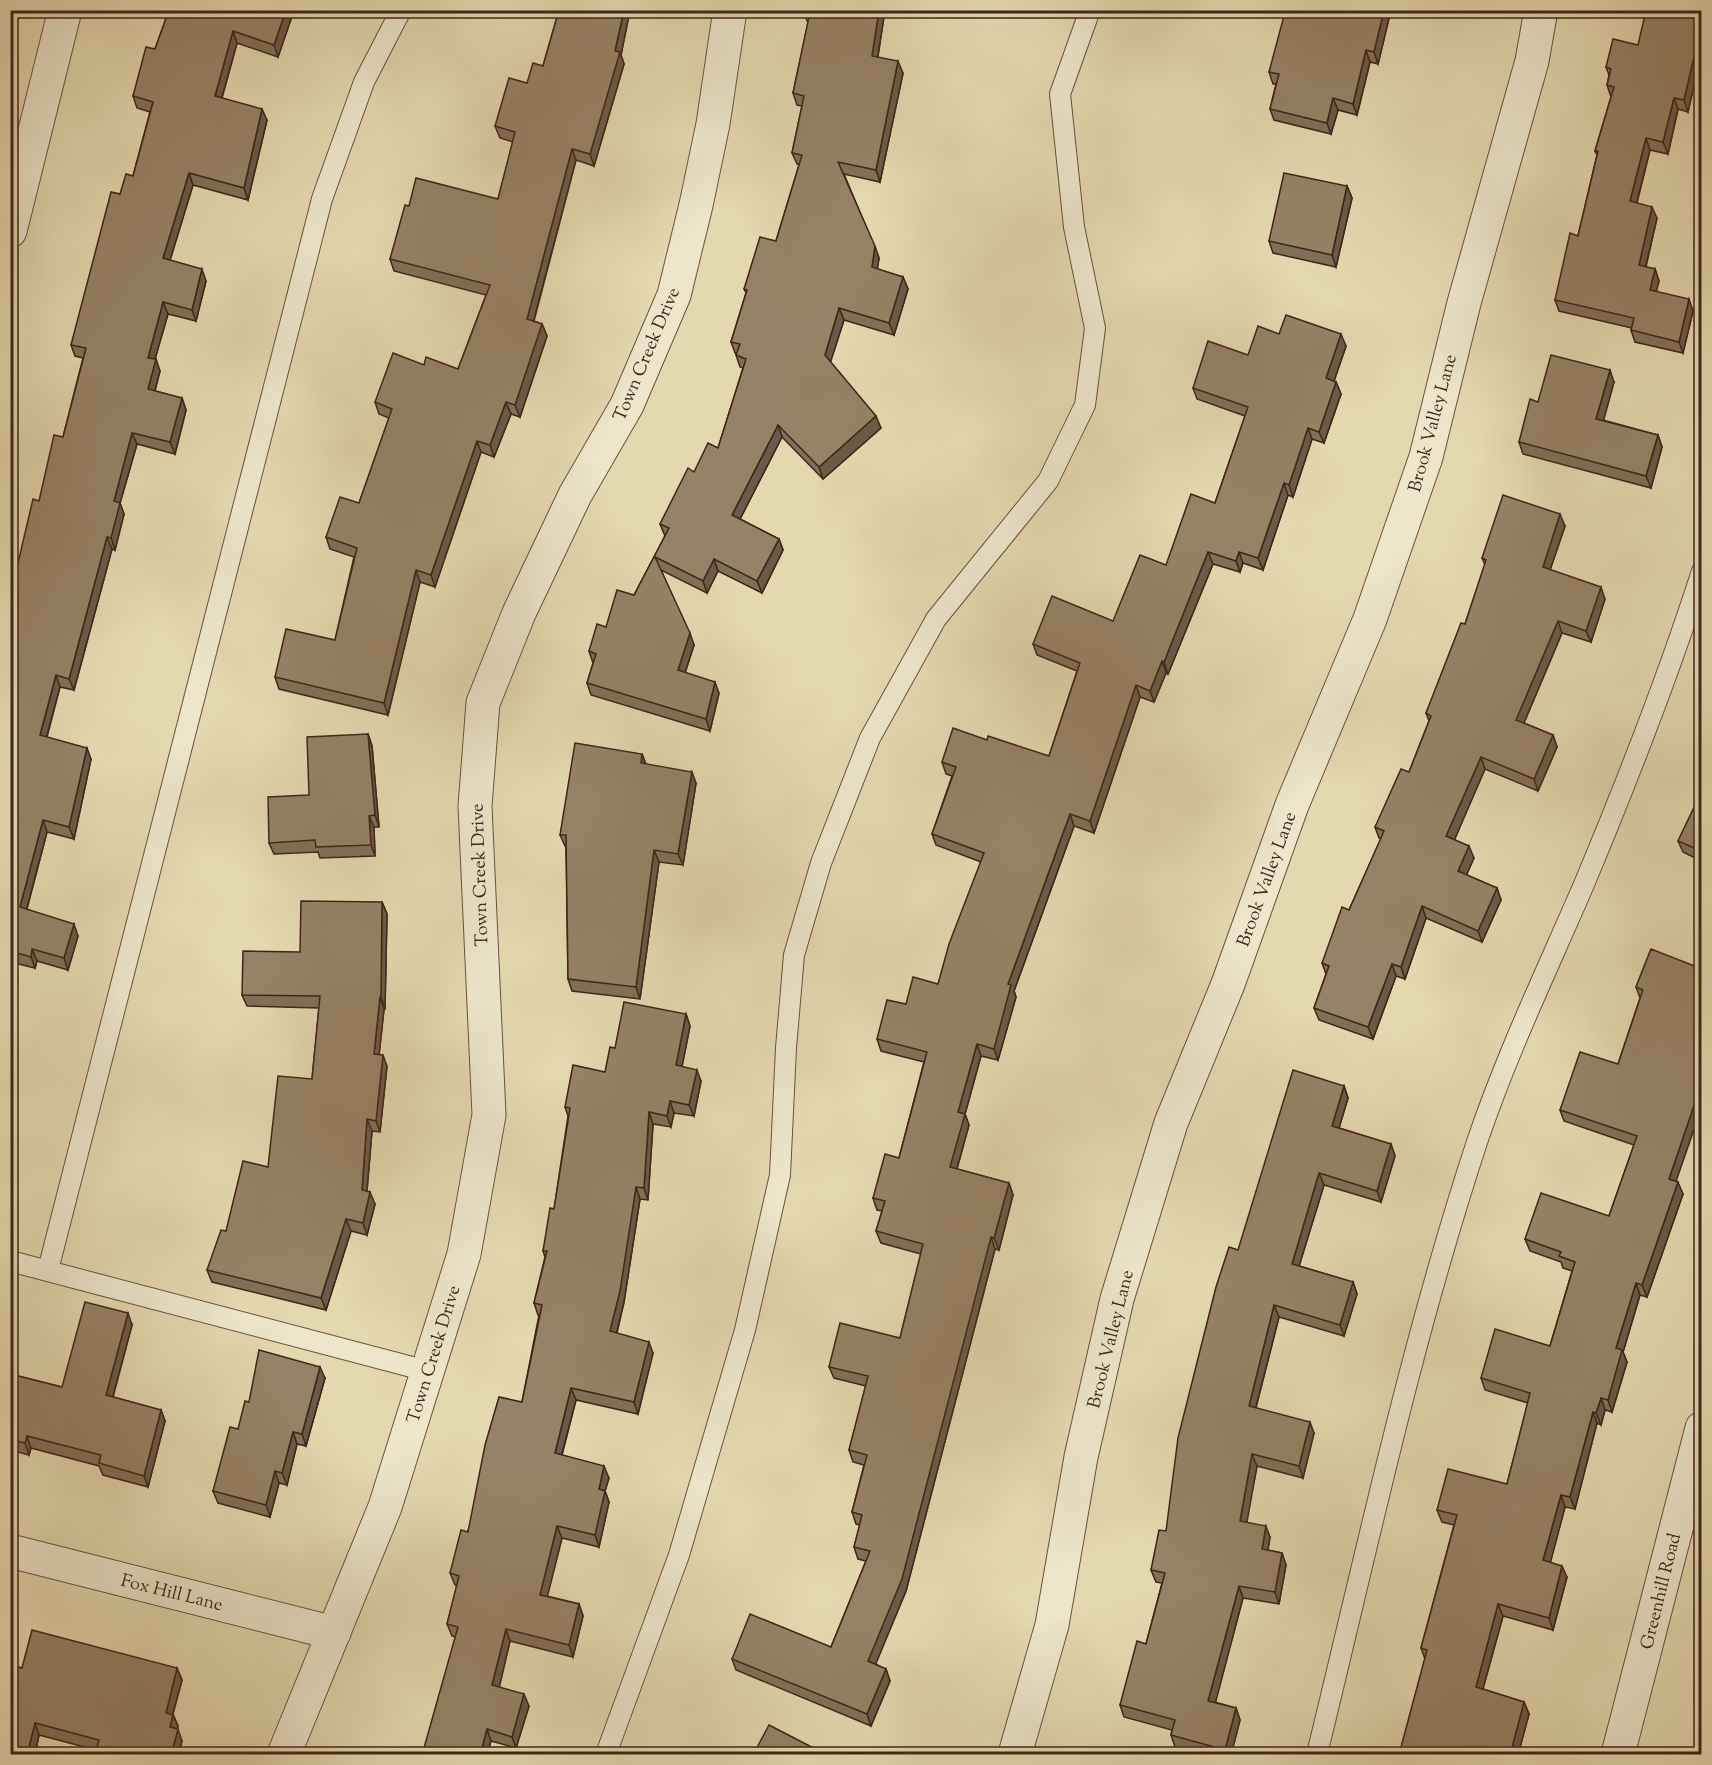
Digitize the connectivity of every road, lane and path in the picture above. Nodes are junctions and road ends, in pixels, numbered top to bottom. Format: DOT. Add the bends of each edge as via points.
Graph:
graph roads {
  1 [pos="65,10"];
  2 [pos="401,10"];
  3 [pos="730,10"];
  4 [pos="1090,10"];
  5 [pos="1541,10"];
  6 [pos="10,231"];
  7 [pos="1701,571"];
  8 [pos="10,1261"];
  9 [pos="48,1270"];
  10 [pos="427,1371"];
  11 [pos="1701,1428"];
  12 [pos="10,1551"];
  13 [pos="334,1633"];
  14 [pos="284,1755"];
  15 [pos="606,1755"];
  16 [pos="1015,1755"];
  17 [pos="1317,1755"];
  18 [pos="1618,1755"];
  1 -- 6 [label="street"];
  2 -- 9 [label="lane" via="364,82 322,199"];
  3 -- 10 [label="street, Town Creek Drive" via="713,124 674,296 627,405 575,495 519,613 483,703 475,806 489,1115 464,1254"];
  4 -- 15 [label="lane" via="1060,94 1074,227 1095,328 1084,405 1048,481 936,619 870,738 821,863 794,955 780,1175 745,1330 679,1556"];
  5 -- 16 [label="street, Brook Valley Lane" via="1532,60 1464,303 1426,457 1370,619 1292,805 1228,984 1171,1124 1121,1288 1081,1457 1052,1625"];
  7 -- 17 [label="lane" via="1645,738 1516,1037 1478,1142 1414,1359"];
  8 -- 9 [label="lane"];
  9 -- 10 [label="lane"];
  10 -- 13 [label="street, Town Creek Drive" via="385,1507"];
  11 -- 18 [label="street, Greenhill Road"];
  12 -- 13 [label="street, Fox Hill Lane"];
  13 -- 14 [label="street, Town Creek Drive"];
}
